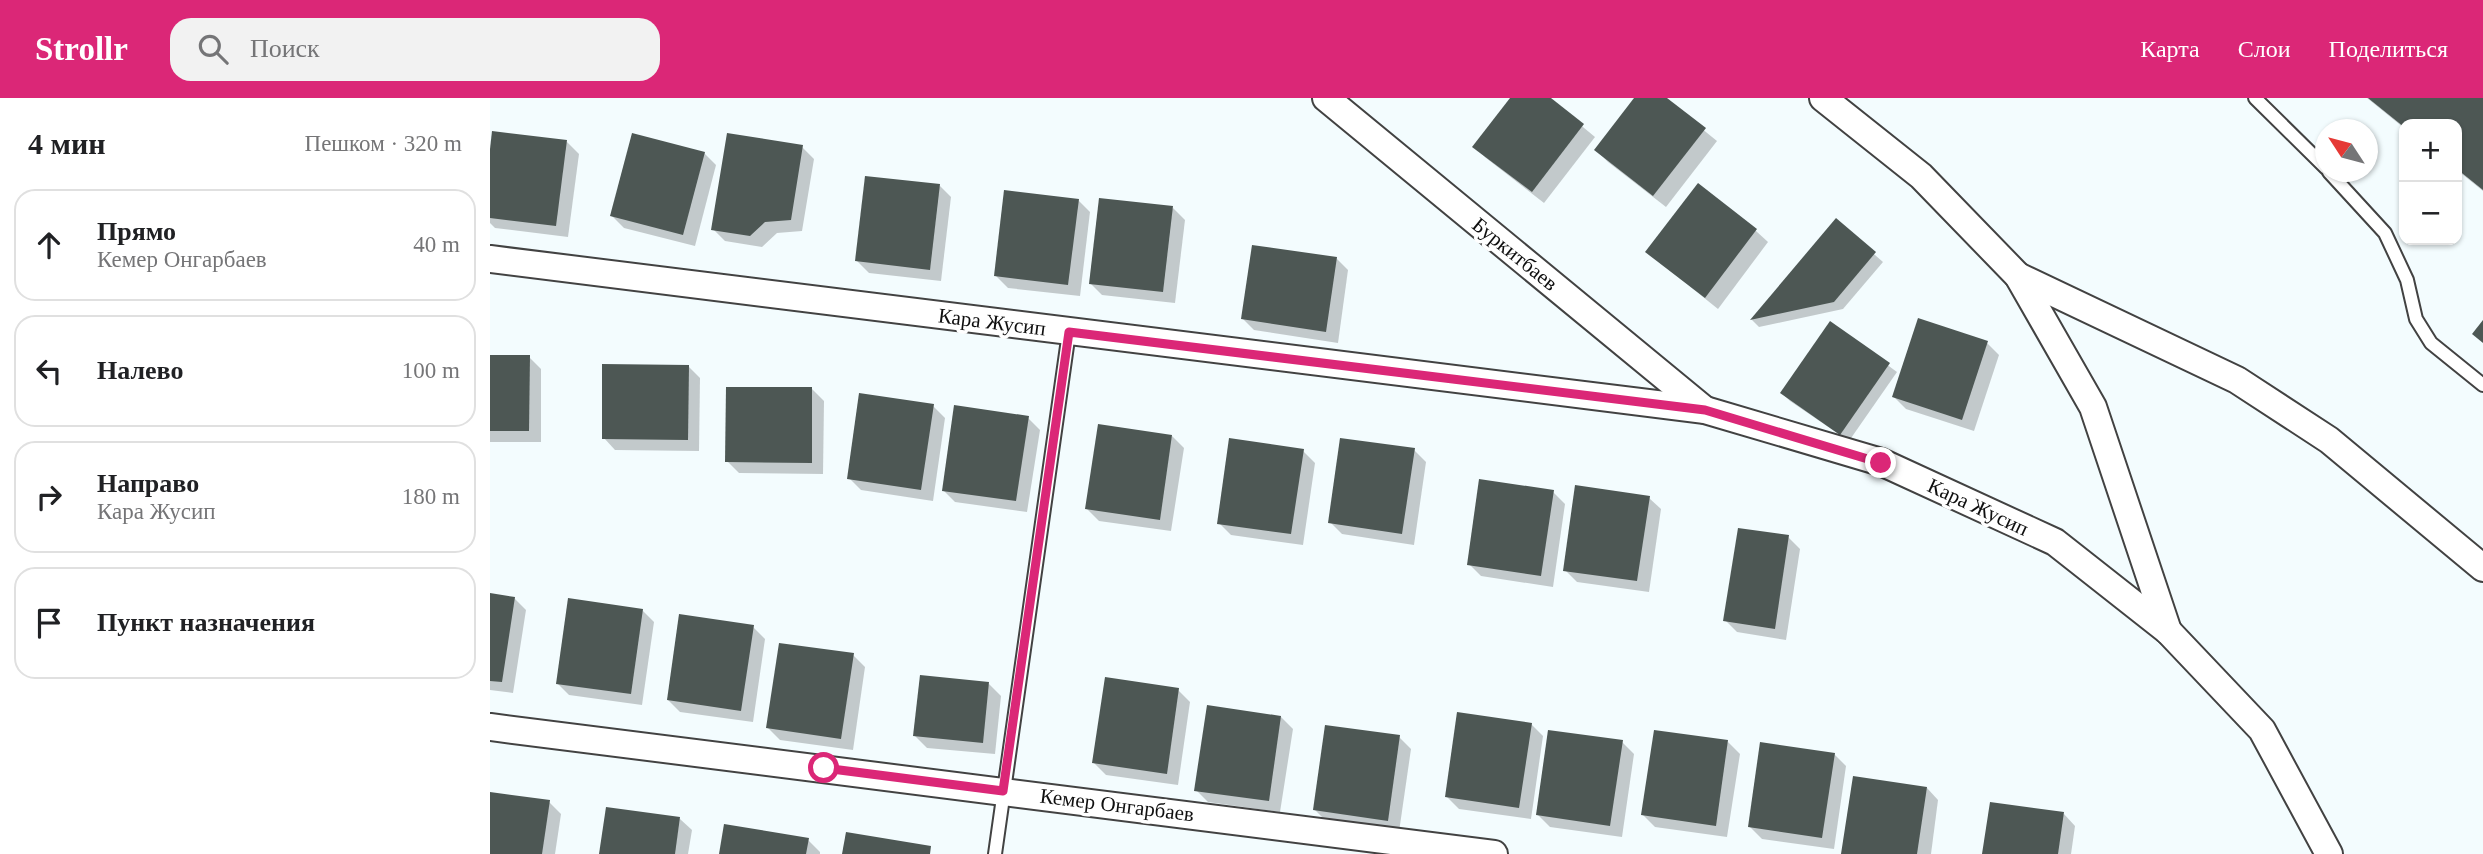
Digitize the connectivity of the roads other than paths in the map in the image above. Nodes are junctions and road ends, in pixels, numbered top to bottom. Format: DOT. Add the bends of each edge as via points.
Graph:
graph roads {
  1 [pos="1326,98"];
  2 [pos="1824,98"];
  3 [pos="2255,98"];
  4 [pos="2315,158"];
  5 [pos="2338,182"];
  6 [pos="490,259"];
  7 [pos="2018,276"];
  8 [pos="1069,332"];
  9 [pos="2483,385"];
  10 [pos="1705,410"];
  11 [pos="2483,568"];
  12 [pos="2168,631"];
  13 [pos="490,727"];
  14 [pos="1003,791"];
  15 [pos="995,854"];
  16 [pos="1494,854"];
  17 [pos="2329,854"];
  1 -- 10 [label="street, Буркитбаев"];
  2 -- 7 [label="street" via="1921,176"];
  3 -- 4 [label="lane"];
  5 -- 9 [label="lane" via="2385,233 2407,280 2416,319 2431,342"];
  6 -- 8 [label="street, Кара Жусип"];
  7 -- 11 [label="street" via="2238,380 2329,440"];
  7 -- 12 [label="street" via="2093,407"];
  8 -- 10 [label="street, Кара Жусип"];
  8 -- 14 [label="lane"];
  10 -- 12 [label="street, Кара Жусип" via="1881,463 2055,542"];
  12 -- 17 [label="street, Кара Жусип" via="2262,730"];
  13 -- 14 [label="street, Кемер Онгарбаев"];
  14 -- 15 [label="lane"];
  14 -- 16 [label="street, Кемер Онгарбаев"];
}
